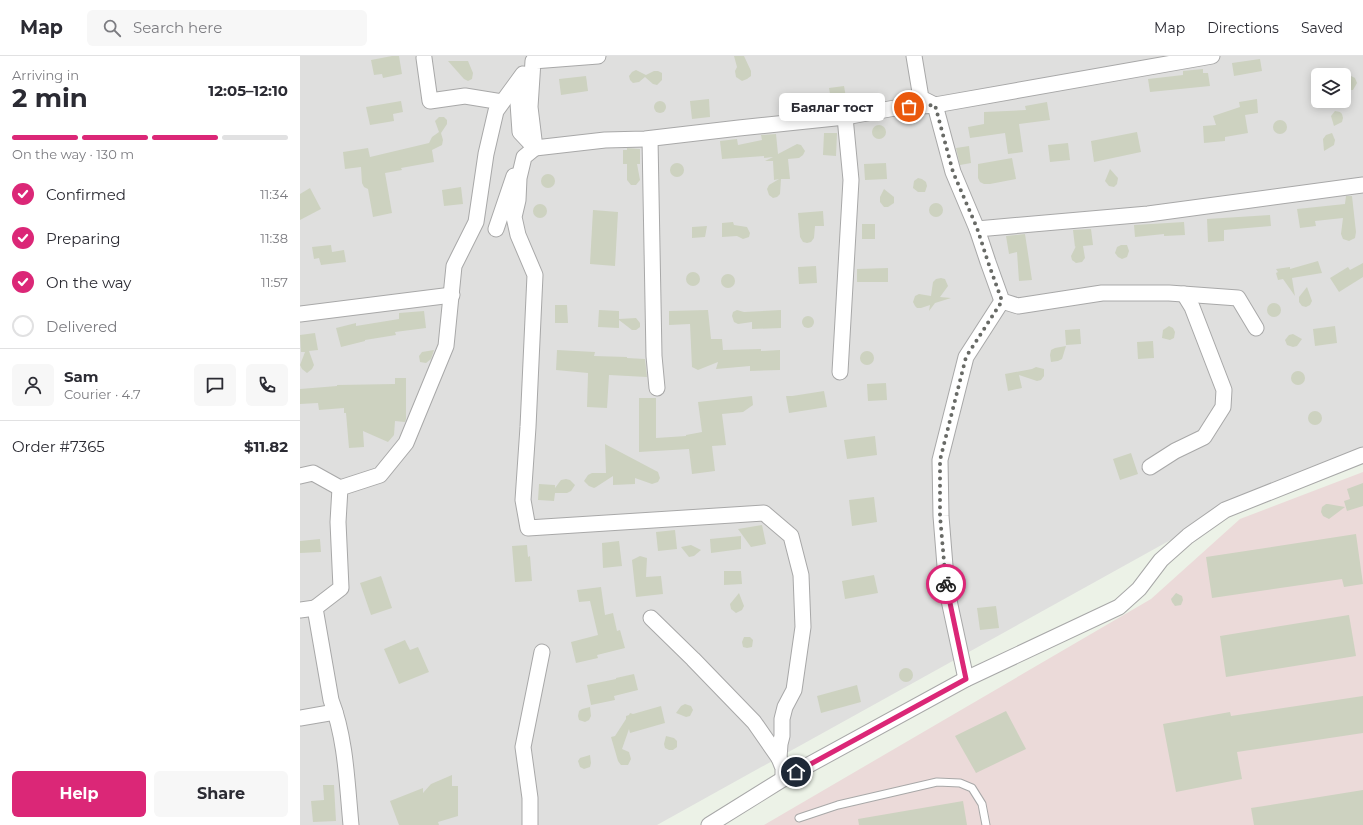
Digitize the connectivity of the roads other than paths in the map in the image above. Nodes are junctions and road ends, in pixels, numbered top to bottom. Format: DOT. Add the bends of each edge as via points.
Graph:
graph roads {
  1 [pos="598,56"];
  2 [pos="914,56"];
  3 [pos="1212,56"];
  4 [pos="424,58"];
  5 [pos="535,58"];
  6 [pos="502,102"];
  7 [pos="935,105"];
  8 [pos="845,117"];
  9 [pos="650,139"];
  10 [pos="529,153"];
  11 [pos="1363,185"];
  12 [pos="977,228"];
  13 [pos="496,230"];
  14 [pos="1184,294"];
  15 [pos="452,295"];
  16 [pos="1002,301"];
  17 [pos="300,314"];
  18 [pos="1256,328"];
  19 [pos="840,372"];
  20 [pos="657,388"];
  21 [pos="1363,455"];
  22 [pos="1150,467"];
  23 [pos="300,476"];
  24 [pos="340,488"];
  25 [pos="307,609"];
  26 [pos="651,618"];
  27 [pos="542,652"];
  28 [pos="966,679"];
  29 [pos="335,712"];
  30 [pos="300,718"];
  31 [pos="779,758"];
  32 [pos="783,779"];
  33 [pos="799,818"];
  34 [pos="351,825"];
  35 [pos="530,825"];
  36 [pos="709,825"];
  37 [pos="986,825"];
  1 -- 5 [label="street"];
  2 -- 7 [label="street" via="921,98"];
  3 -- 7 [label="street"];
  4 -- 6 [label="street" via="430,101 465,96"];
  5 -- 6 [label="street"];
  5 -- 10 [label="street" via="518,104 520,132"];
  6 -- 15 [label="street" via="496,111 486,154 476,222 454,266"];
  7 -- 8 [label="street" via="895,108"];
  7 -- 12 [label="street" via="953,172"];
  8 -- 9 [label="street"];
  8 -- 19 [label="street" via="851,180"];
  9 -- 10 [label="street" via="605,140"];
  9 -- 20 [label="street" via="654,356"];
  10 -- 13 [label="street" via="512,179"];
  10 -- 31 [label="street" via="519,178 514,216 518,235 535,275 523,500 528,528 764,512 791,536 801,575 803,626 794,690 782,719"];
  11 -- 12 [label="street" via="1148,214"];
  12 -- 16 [label="street"];
  14 -- 16 [label="street" via="1102,294 1018,306"];
  14 -- 18 [label="street" via="1238,298"];
  14 -- 22 [label="street" via="1192,307 1224,390 1223,407 1204,437"];
  15 -- 17 [label="street"];
  15 -- 24 [label="street" via="446,346 406,443 380,475"];
  16 -- 28 [label="street" via="966,357 940,460 940,516 947,591"];
  21 -- 28 [label="street" via="1225,510 1188,536 1161,560 1139,589 1119,607"];
  23 -- 24 [label="street" via="313,473"];
  24 -- 25 [label="street" via="338,522 341,588"];
  25 -- 29 [label="street"];
  26 -- 31 [label="street" via="754,722"];
  27 -- 35 [label="street" via="523,748 530,798"];
  28 -- 32 [label="street"];
  29 -- 30 [label="street"];
  29 -- 34 [label="street" via="344,760"];
  31 -- 32 [label="street" via="783,768"];
  32 -- 36 [label="street"];
  33 -- 37 [label="lane" via="838,805 937,782 960,783 972,788 982,804"];
}
